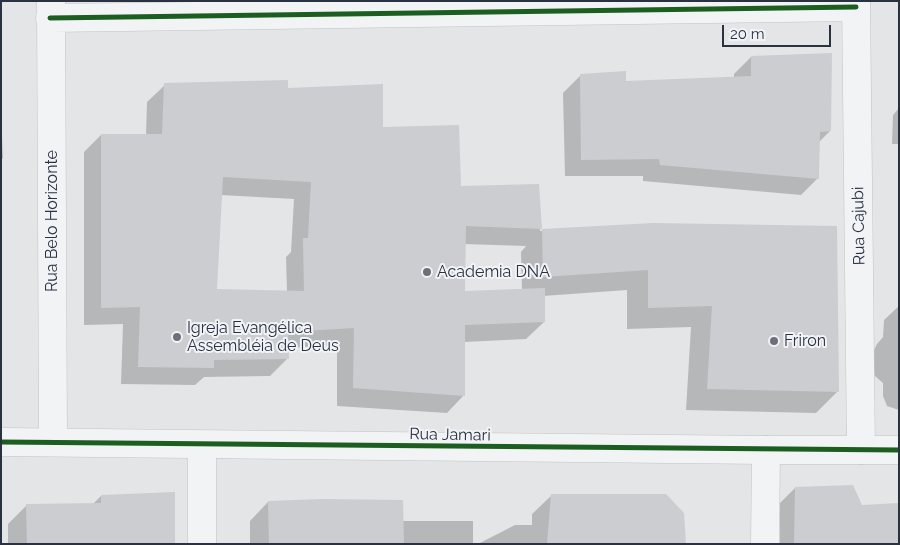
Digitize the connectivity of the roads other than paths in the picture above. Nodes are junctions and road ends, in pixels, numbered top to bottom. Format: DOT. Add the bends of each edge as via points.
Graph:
graph roads {
  1 [pos="856,4"];
  2 [pos="51,9"];
  3 [pos="1,442"];
  4 [pos="53,442"];
  5 [pos="202,445"];
  6 [pos="766,450"];
  7 [pos="861,450"];
  8 [pos="899,450"];
  9 [pos="202,544"];
  10 [pos="765,544"];
  1 -- 2 [label="street"];
  1 -- 7 [label="street, Rua Cajubi"];
  2 -- 4 [label="street, Rua Belo Horizonte"];
  3 -- 4 [label="street, Rua Jamari"];
  4 -- 5 [label="street, Rua Jamari"];
  5 -- 6 [label="street, Rua Jamari"];
  5 -- 9 [label="street"];
  6 -- 7 [label="street, Rua Jamari"];
  6 -- 10 [label="street"];
  7 -- 8 [label="street, Rua Jamari"];
}
